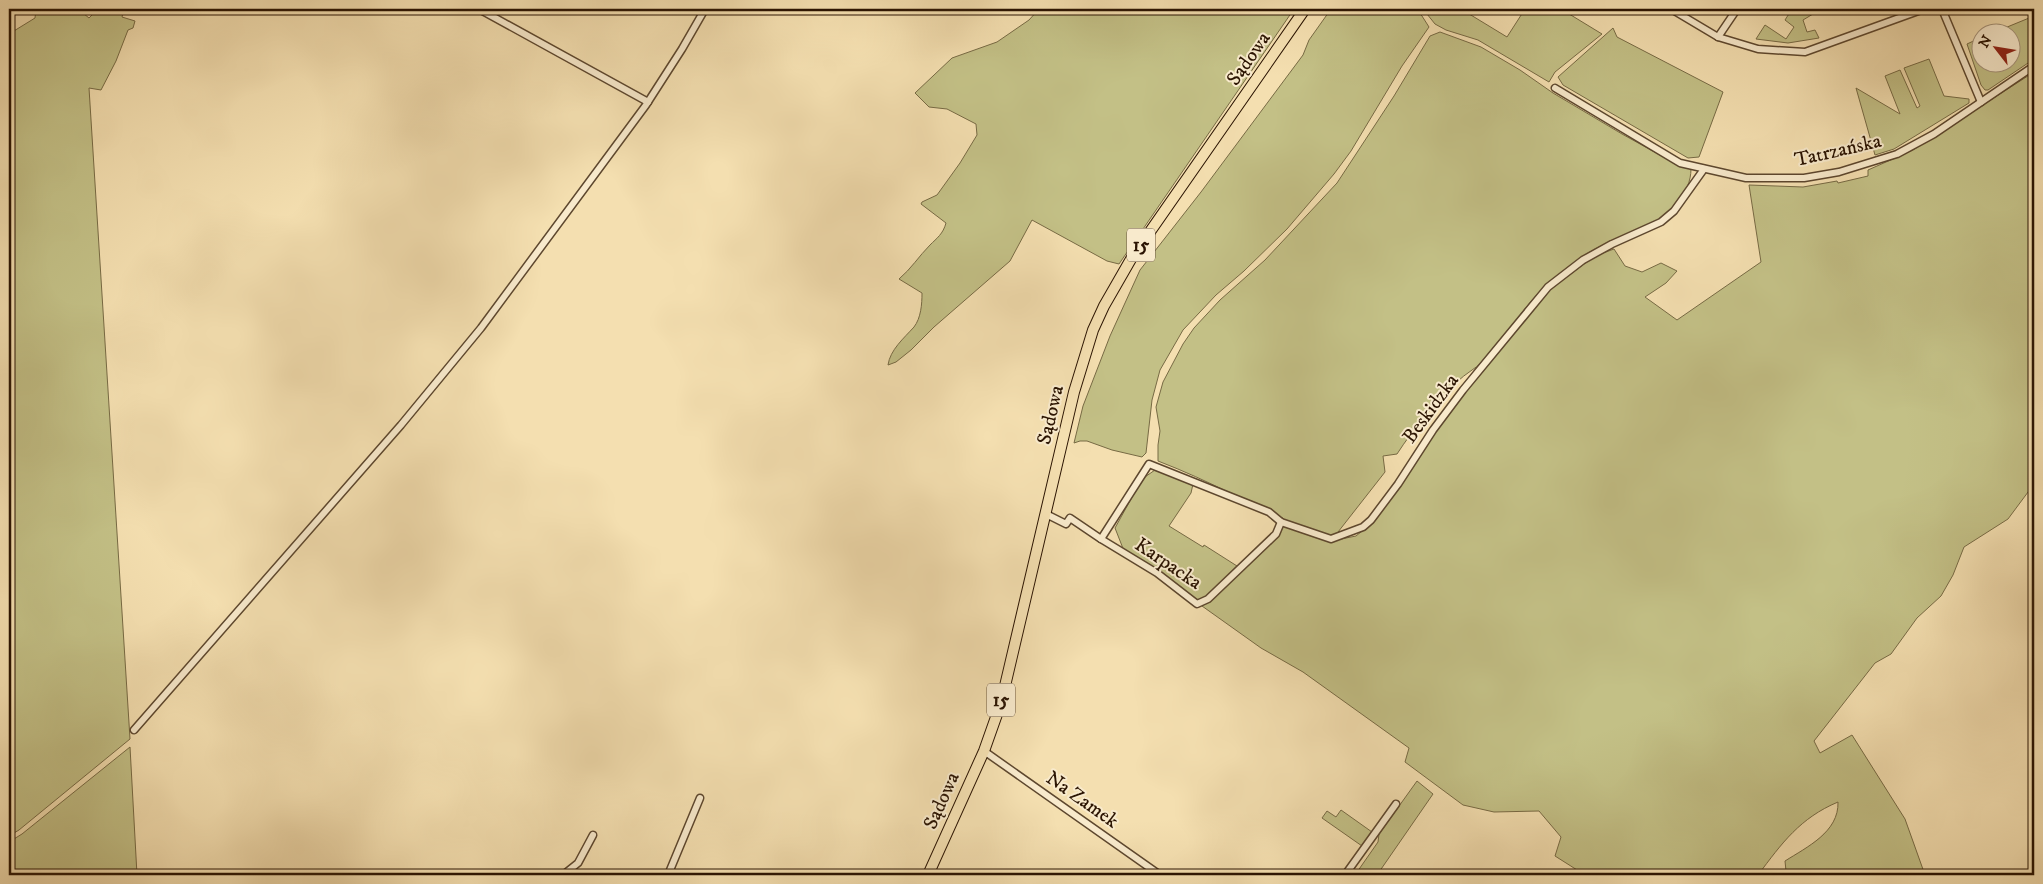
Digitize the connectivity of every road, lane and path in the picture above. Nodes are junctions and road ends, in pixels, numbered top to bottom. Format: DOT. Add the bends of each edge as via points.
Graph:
graph roads {
  1 [pos="479,9"];
  2 [pos="705,9"];
  3 [pos="1305,9"];
  4 [pos="1671,9"];
  5 [pos="1736,9"];
  6 [pos="1924,9"];
  7 [pos="1942,9"];
  8 [pos="1718,37"];
  9 [pos="2034,66"];
  10 [pos="1555,88"];
  11 [pos="648,102"];
  12 [pos="1981,102"];
  13 [pos="1704,169"];
  14 [pos="1046,514"];
  15 [pos="1281,522"];
  16 [pos="1101,540"];
  17 [pos="134,730"];
  18 [pos="984,751"];
  19 [pos="700,798"];
  20 [pos="1396,804"];
  21 [pos="593,834"];
  22 [pos="564,875"];
  23 [pos="668,875"];
  24 [pos="928,875"];
  25 [pos="1160,875"];
  26 [pos="1345,875"];
  1 -- 11 [label="street"];
  2 -- 11 [label="street"];
  3 -- 14 [label="main road, Sądowa / 15" via="1131,259 1104,306 1074,392"];
  4 -- 8 [label="street"];
  5 -- 8 [label="street"];
  6 -- 8 [label="street" via="1805,52 1758,49"];
  7 -- 12 [label="street"];
  9 -- 12 [label="street, Tatrzańska"];
  10 -- 13 [label="street, Tatrzańska" via="1680,163"];
  11 -- 17 [label="street" via="438,381"];
  12 -- 13 [label="street, Tatrzańska" via="1915,145 1879,161 1839,172 1804,178 1746,178"];
  13 -- 15 [label="street, Beskidzka" via="1674,211 1661,222 1583,260 1548,287 1463,390 1371,520 1331,539"];
  14 -- 16 [label="street, Karpacka" via="1066,524 1070,518"];
  14 -- 18 [label="main road, Sądowa / 15" via="1001,703"];
  15 -- 16 [label="street, Beskidzka" via="1269,512 1149,464"];
  15 -- 16 [label="street, Karpacka" via="1276,534 1208,599 1197,604 1157,573"];
  18 -- 24 [label="main road, Sądowa / 15"];
  18 -- 25 [label="street, Na Zamek"];
  19 -- 23 [label="street"];
  20 -- 26 [label="street"];
  21 -- 22 [label="street" via="578,863"];
}
